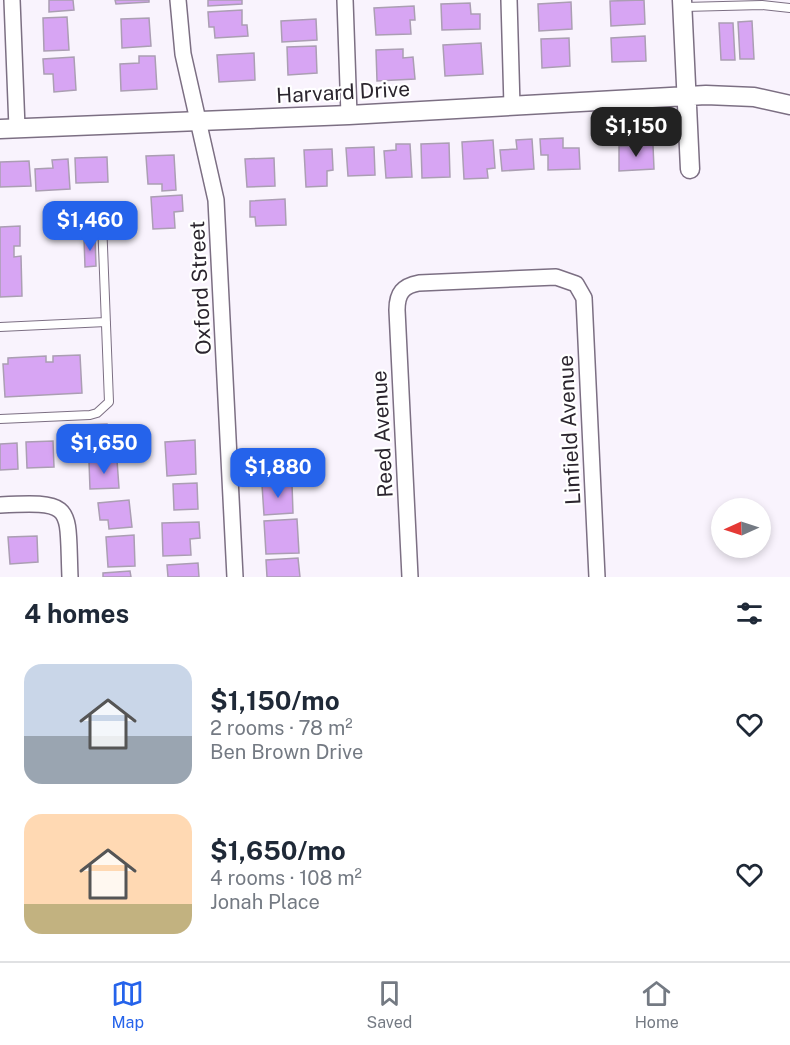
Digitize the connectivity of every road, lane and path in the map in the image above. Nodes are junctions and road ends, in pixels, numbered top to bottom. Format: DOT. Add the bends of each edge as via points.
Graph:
graph roads {
  1 [pos="12,0"];
  2 [pos="178,0"];
  3 [pos="345,0"];
  4 [pos="509,0"];
  5 [pos="682,4"];
  6 [pos="790,8"];
  7 [pos="687,96"];
  8 [pos="790,105"];
  9 [pos="512,106"];
  10 [pos="349,115"];
  11 [pos="199,121"];
  12 [pos="8,128"];
  13 [pos="690,169"];
  14 [pos="102,221"];
  15 [pos="402,290"];
  16 [pos="106,322"];
  17 [pos="0,327"];
  18 [pos="0,419"];
  19 [pos="0,505"];
  20 [pos="70,577"];
  21 [pos="234,577"];
  22 [pos="410,577"];
  23 [pos="597,577"];
  1 -- 12 [label="street"];
  2 -- 11 [label="street, Oxford Street" via="183,54"];
  3 -- 10 [label="street"];
  4 -- 9 [label="street"];
  5 -- 6 [label="lane"];
  5 -- 7 [label="street"];
  7 -- 8 [label="street, Harvard Drive" via="754,96"];
  7 -- 9 [label="street, Harvard Drive"];
  7 -- 13 [label="street"];
  9 -- 10 [label="street, Harvard Drive"];
  10 -- 11 [label="street, Harvard Drive"];
  11 -- 12 [label="street, Harvard Drive"];
  11 -- 21 [label="street, Oxford Street" via="219,229"];
  14 -- 16 [label="lane"];
  15 -- 22 [label="street, Reed Avenue" via="397,299"];
  15 -- 23 [label="street, Linfield Avenue" via="419,283 556,277 576,284 584,298"];
  16 -- 17 [label="lane"];
  16 -- 18 [label="lane" via="109,402 103,409 90,415"];
  19 -- 20 [label="street" via="43,503 59,509 68,523"];
}
